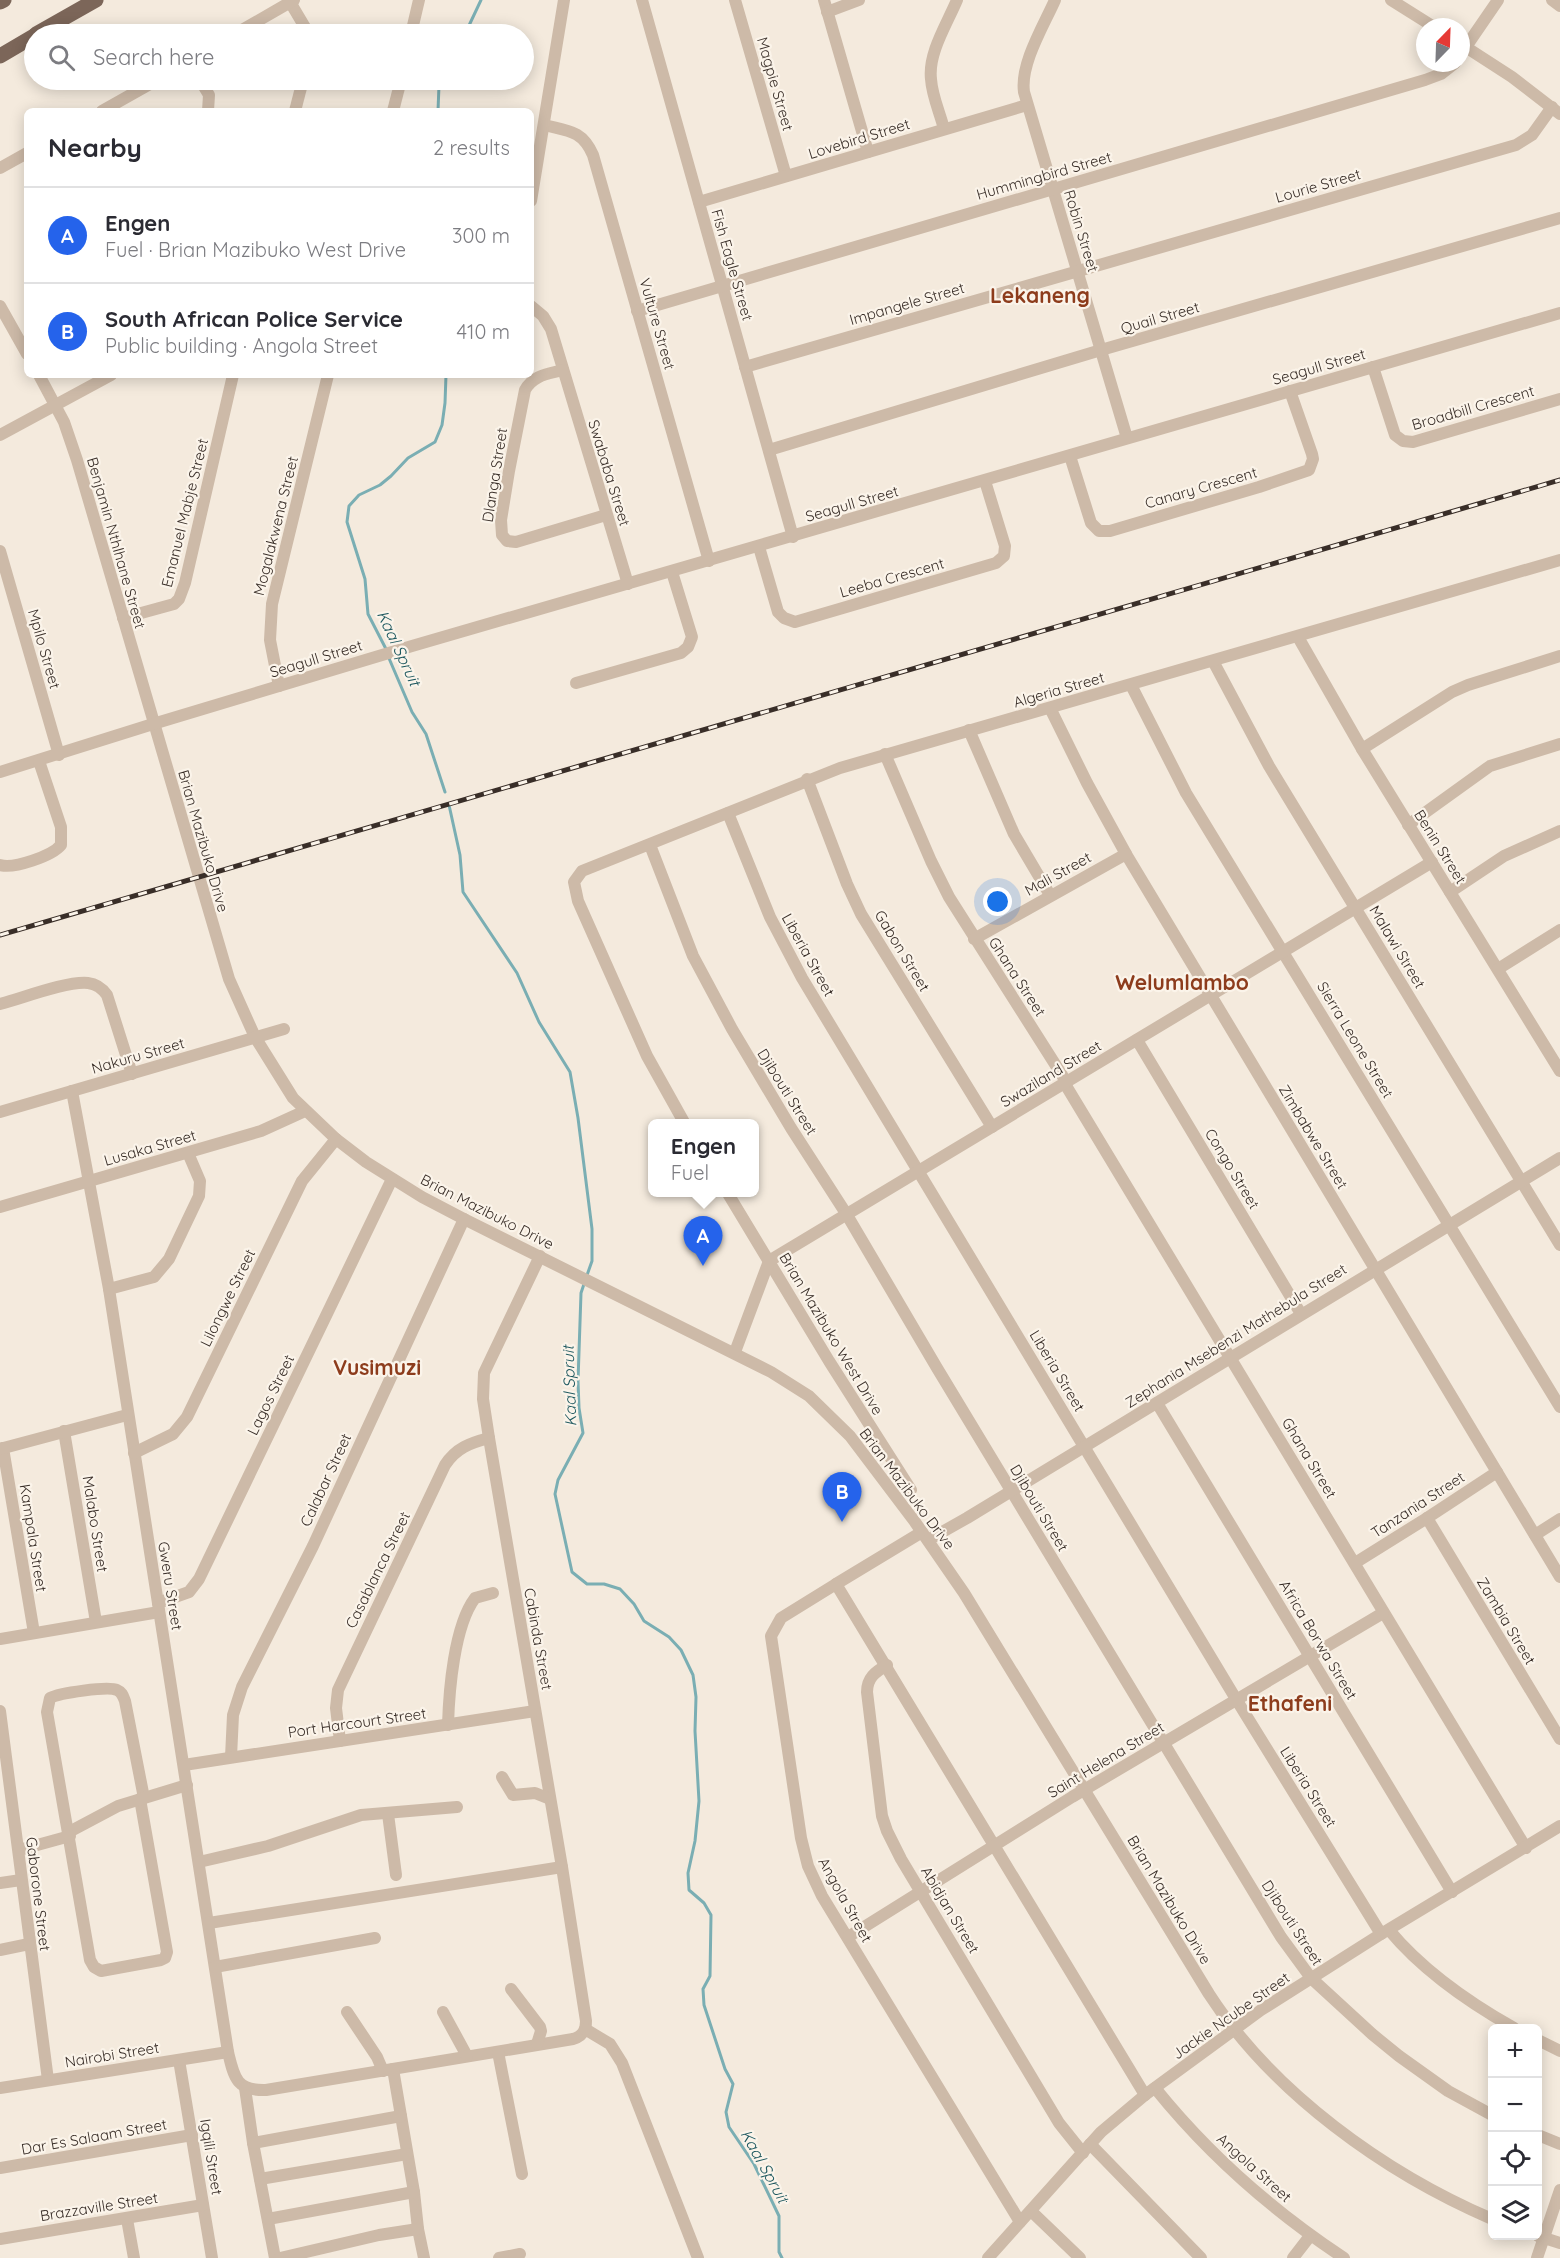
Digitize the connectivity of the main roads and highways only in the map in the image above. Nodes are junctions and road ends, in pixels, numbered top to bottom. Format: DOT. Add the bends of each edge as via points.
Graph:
graph roads {
  1 [pos="96,0"];
  2 [pos="54,24"];
  3 [pos="24,42"];
  4 [pos="0,56"];
  1 -- 2 [label="main road"];
  3 -- 4 [label="main road"];
}
